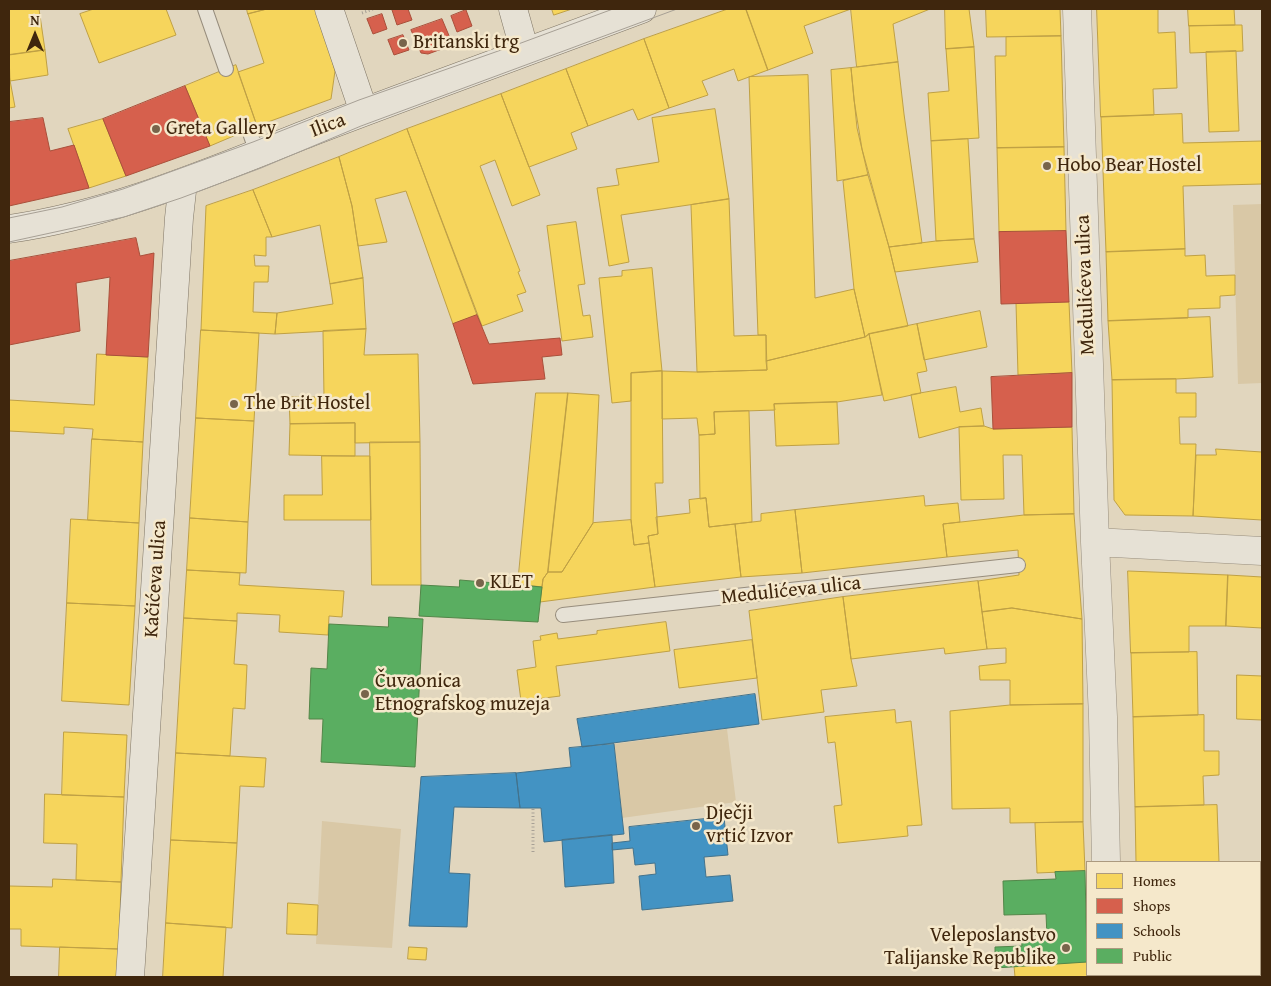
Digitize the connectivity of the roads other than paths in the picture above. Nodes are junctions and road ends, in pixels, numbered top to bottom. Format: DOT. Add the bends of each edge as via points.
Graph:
graph roads {
  1 [pos="205,9"];
  2 [pos="329,9"];
  3 [pos="513,9"];
  4 [pos="642,9"];
  5 [pos="1077,9"];
  6 [pos="524,52"];
  7 [pos="226,68"];
  8 [pos="364,112"];
  9 [pos="183,182"];
  10 [pos="9,229"];
  11 [pos="1262,551"];
  12 [pos="1092,554"];
  13 [pos="1018,565"];
  14 [pos="563,615"];
  15 [pos="1106,861"];
  16 [pos="130,977"];
  1 -- 7 [label="lane"];
  2 -- 8 [label="street"];
  3 -- 6 [label="street"];
  4 -- 6 [label="street, Ilica"];
  5 -- 12 [label="street, Medulićeva ulica"];
  6 -- 8 [label="street, Ilica"];
  8 -- 9 [label="street, Ilica" via="253,142"];
  9 -- 10 [label="street, Ilica" via="109,207"];
  9 -- 16 [label="street, Kačićeva ulica"];
  11 -- 12 [label="street"];
  12 -- 15 [label="street, Medulićeva ulica" via="1103,717"];
  13 -- 14 [label="lane, Medulićeva ulica"];
}
